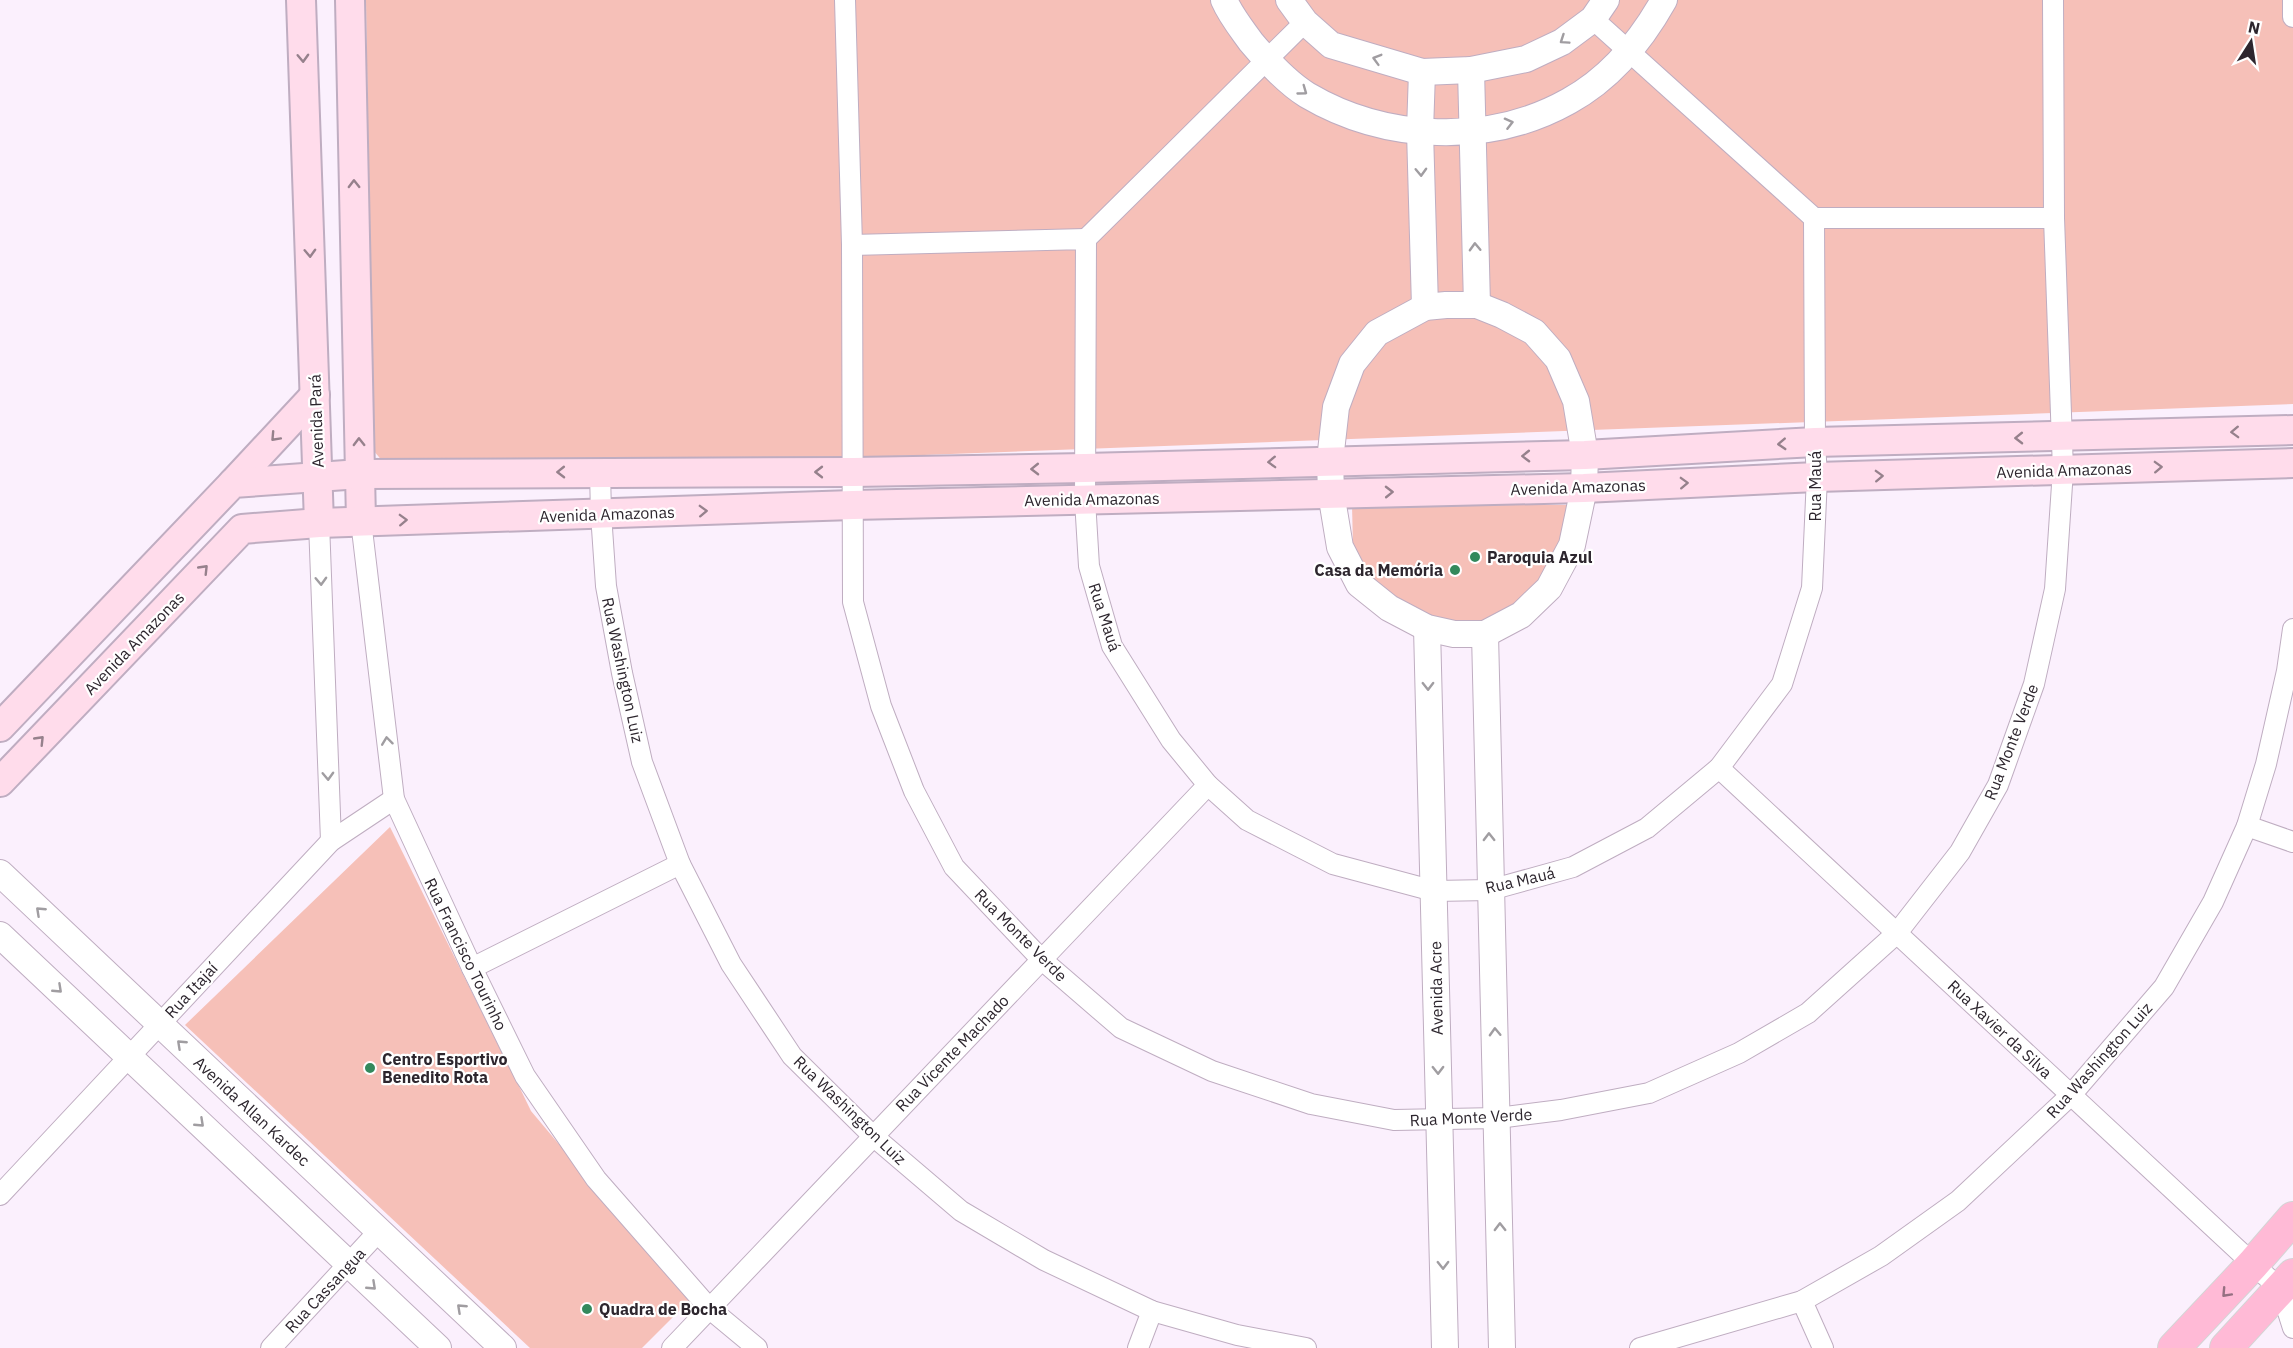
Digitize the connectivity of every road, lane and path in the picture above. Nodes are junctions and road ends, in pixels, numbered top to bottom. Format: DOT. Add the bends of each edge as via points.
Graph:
graph roads {
  1 [pos="301,0"];
  2 [pos="350,0"];
  3 [pos="845,0"];
  4 [pos="1224,0"];
  5 [pos="1289,0"];
  6 [pos="1664,0"];
  7 [pos="2053,0"];
  8 [pos="2293,0"];
  9 [pos="1599,9"];
  10 [pos="2293,17"];
  11 [pos="1305,22"];
  12 [pos="1630,52"];
  13 [pos="1266,61"];
  14 [pos="1471,70"];
  15 [pos="1422,72"];
  16 [pos="1420,131"];
  17 [pos="1471,133"];
  18 [pos="1814,218"];
  19 [pos="2054,218"];
  20 [pos="1086,239"];
  21 [pos="852,245"];
  22 [pos="1477,305"];
  23 [pos="1425,307"];
  24 [pos="315,395"];
  25 [pos="2293,430"];
  26 [pos="2062,437"];
  27 [pos="1815,442"];
  28 [pos="1585,455"];
  29 [pos="1330,460"];
  30 [pos="2293,463"];
  31 [pos="1085,468"];
  32 [pos="2063,470"];
  33 [pos="600,471"];
  34 [pos="853,472"];
  35 [pos="360,474"];
  36 [pos="318,476"];
  37 [pos="1817,477"];
  38 [pos="232,483"];
  39 [pos="1584,488"];
  40 [pos="1331,493"];
  41 [pos="1085,500"];
  42 [pos="854,505"];
  43 [pos="601,514"];
  44 [pos="361,522"];
  45 [pos="319,523"];
  46 [pos="1427,628"];
  47 [pos="2293,629"];
  48 [pos="1485,634"];
  49 [pos="0,727"];
  50 [pos="1719,768"];
  51 [pos="0,783"];
  52 [pos="1208,785"];
  53 [pos="394,799"];
  54 [pos="2247,826"];
  55 [pos="331,842"];
  56 [pos="2293,842"];
  57 [pos="680,864"];
  58 [pos="0,873"];
  59 [pos="1490,890"];
  60 [pos="1434,891"];
  61 [pos="1897,933"];
  62 [pos="0,935"];
  63 [pos="1041,959"];
  64 [pos="472,968"];
  65 [pos="160,1024"];
  66 [pos="129,1057"];
  67 [pos="2071,1095"];
  68 [pos="1498,1118"];
  69 [pos="1439,1120"];
  70 [pos="873,1136"];
  71 [pos="0,1195"];
  72 [pos="2293,1218"];
  73 [pos="380,1231"];
  74 [pos="2253,1264"];
  75 [pos="350,1265"];
  76 [pos="2287,1283"];
  77 [pos="1802,1301"];
  78 [pos="710,1309"];
  79 [pos="1152,1311"];
  80 [pos="2293,1328"];
  81 [pos="271,1348"];
  82 [pos="438,1348"];
  83 [pos="503,1348"];
  84 [pos="672,1348"];
  85 [pos="757,1348"];
  86 [pos="1138,1348"];
  87 [pos="1306,1348"];
  88 [pos="1444,1348"];
  89 [pos="1502,1348"];
  90 [pos="1641,1348"];
  91 [pos="1823,1348"];
  92 [pos="2174,1348"];
  93 [pos="2226,1348"];
  1 -- 24 [label="main road, Avenida Pará, one-way"];
  35 -- 2 [label="main road, one-way"];
  3 -- 21 [label="street, Rua Monte Verde"];
  4 -- 13 [label="street" via="1230,15"];
  5 -- 11 [label="street"];
  6 -- 12 [label="street"];
  7 -- 19 [label="street, Rua Monte Verde"];
  8 -- 10 [label="street"];
  9 -- 12 [label="street"];
  9 -- 14 [label="street, one-way" via="1562,42 1526,59"];
  11 -- 13 [label="street"];
  15 -- 11 [label="street, one-way" via="1331,45"];
  17 -- 12 [label="street, one-way" via="1529,118 1568,102 1602,79"];
  12 -- 18 [label="street"];
  13 -- 16 [label="street, one-way" via="1305,94 1337,110 1373,123"];
  13 -- 20 [label="street"];
  14 -- 15 [label="street"];
  14 -- 17 [label="street"];
  15 -- 16 [label="street"];
  16 -- 17 [label="street"];
  16 -- 23 [label="street, one-way"];
  22 -- 17 [label="street, one-way"];
  18 -- 19 [label="street"];
  18 -- 27 [label="street, Rua Mauá"];
  19 -- 26 [label="street, Rua Monte Verde"];
  20 -- 21 [label="street"];
  20 -- 31 [label="street, Rua Mauá"];
  21 -- 34 [label="street, Rua Monte Verde"];
  22 -- 23 [label="street"];
  22 -- 28 [label="street" via="1534,332 1558,359 1576,401"];
  23 -- 29 [label="street" via="1377,333 1352,364 1336,407"];
  24 -- 36 [label="main road, Avenida Pará"];
  24 -- 38 [label="main road, one-way"];
  25 -- 26 [label="main road, Avenida Amazonas, one-way"];
  26 -- 27 [label="main road, Avenida Amazonas, one-way"];
  26 -- 32 [label="street, Rua Monte Verde"];
  27 -- 28 [label="main road, Avenida Amazonas, one-way"];
  27 -- 37 [label="street, Rua Mauá"];
  28 -- 29 [label="main road, Avenida Amazonas, one-way"];
  28 -- 39 [label="street"];
  29 -- 31 [label="main road, Avenida Amazonas, one-way"];
  29 -- 40 [label="street"];
  32 -- 30 [label="main road, Avenida Amazonas, one-way"];
  31 -- 34 [label="main road, Avenida Amazonas, one-way"];
  31 -- 41 [label="street, Rua Mauá"];
  37 -- 32 [label="main road, Avenida Amazonas, one-way"];
  32 -- 61 [label="street, Rua Monte Verde" via="2055,589 2034,684 1998,785 1960,852"];
  34 -- 33 [label="main road, Avenida Amazonas, one-way"];
  33 -- 35 [label="main road, Avenida Amazonas, one-way"];
  33 -- 43 [label="street, Rua Washington Luiz"];
  34 -- 42 [label="street, Rua Monte Verde"];
  35 -- 36 [label="main road, Avenida Amazonas"];
  35 -- 44 [label="main road"];
  36 -- 38 [label="main road, Avenida Amazonas"];
  36 -- 45 [label="main road, Avenida Pará"];
  39 -- 37 [label="main road, Avenida Amazonas, one-way"];
  37 -- 50 [label="street, Rua Mauá" via="1812,588 1782,684"];
  38 -- 49 [label="main road"];
  40 -- 39 [label="main road, Avenida Amazonas, one-way"];
  39 -- 48 [label="street" via="1572,545 1549,588 1521,615"];
  40 -- 41 [label="main road, Avenida Amazonas"];
  40 -- 46 [label="street" via="1340,547 1359,584 1389,608"];
  41 -- 42 [label="main road, Avenida Amazonas"];
  41 -- 52 [label="street, Rua Mauá" via="1089,566 1112,646 1171,740"];
  43 -- 42 [label="main road, Avenida Amazonas, one-way"];
  42 -- 63 [label="street, Rua Monte Verde" via="853,602 881,706 914,791 954,867"];
  44 -- 43 [label="main road, Avenida Amazonas, one-way"];
  43 -- 57 [label="street, Rua Washington Luiz" via="606,586 622,674 642,762"];
  44 -- 45 [label="main road, Avenida Amazonas"];
  53 -- 44 [label="street, one-way"];
  51 -- 45 [label="main road, Avenida Amazonas, one-way" via="242,529"];
  45 -- 55 [label="street, Avenida Pará, one-way"];
  46 -- 48 [label="street" via="1454,634"];
  46 -- 60 [label="street, Avenida Acre, one-way"];
  47 -- 54 [label="street, Rua Washington Luiz" via="2266,764"];
  59 -- 48 [label="street, one-way"];
  50 -- 59 [label="street, Rua Mauá" via="1638,833 1573,867"];
  50 -- 61 [label="street, Rua Xavier da Silva"];
  52 -- 60 [label="street, Rua Mauá" via="1247,820 1333,864"];
  52 -- 63 [label="street, Rua Vicente Machado"];
  53 -- 55 [label="street, Rua Itajaí"];
  53 -- 64 [label="street, Rua Francisco Tourinho"];
  54 -- 56 [label="street"];
  54 -- 67 [label="street, Rua Washington Luiz" via="2213,902 2164,987"];
  55 -- 65 [label="street, Rua Itajaí"];
  57 -- 64 [label="street"];
  57 -- 70 [label="street, Rua Washington Luiz" via="731,964 792,1056"];
  65 -- 58 [label="street, Avenida Allan Kardec, one-way"];
  59 -- 60 [label="street, Rua Mauá"];
  68 -- 59 [label="street, one-way"];
  60 -- 69 [label="street, Avenida Acre, one-way"];
  61 -- 67 [label="street, Rua Xavier da Silva"];
  61 -- 68 [label="street, Rua Monte Verde" via="1808,1012 1739,1053 1649,1093"];
  62 -- 66 [label="street, one-way"];
  63 -- 69 [label="street, Rua Monte Verde" via="1121,1028 1212,1071 1311,1104 1394,1120"];
  63 -- 70 [label="street, Rua Vicente Machado"];
  64 -- 78 [label="street, Rua Francisco Tourinho" via="525,1076 596,1179"];
  65 -- 66 [label="street, Rua Itajaí"];
  73 -- 65 [label="street, Avenida Allan Kardec, one-way"];
  66 -- 71 [label="street, Rua Itajaí"];
  66 -- 75 [label="street, one-way"];
  67 -- 74 [label="street, Rua Xavier da Silva"];
  67 -- 77 [label="street, Rua Washington Luiz" via="1958,1201 1881,1256"];
  68 -- 69 [label="street, Rua Monte Verde"];
  89 -- 68 [label="street, one-way"];
  69 -- 88 [label="street, Avenida Acre, one-way"];
  70 -- 78 [label="street, Rua Vicente Machado"];
  70 -- 79 [label="street, Rua Washington Luiz" via="961,1211 1044,1260"];
  72 -- 74 [label="main road"];
  73 -- 75 [label="street, Rua Cassangua"];
  83 -- 73 [label="street, Avenida Allan Kardec, one-way"];
  74 -- 76 [label="street, Rua Xavier da Silva"];
  74 -- 92 [label="main road, one-way"];
  75 -- 81 [label="street, Rua Cassangua"];
  75 -- 82 [label="street, one-way"];
  76 -- 80 [label="street"];
  76 -- 93 [label="main road"];
  77 -- 90 [label="street, Rua Washington Luiz"];
  77 -- 91 [label="street"];
  78 -- 84 [label="street, Rua Vicente Machado"];
  78 -- 85 [label="street, Rua Francisco Tourinho"];
  79 -- 86 [label="street"];
  79 -- 87 [label="street, Rua Washington Luiz" via="1237,1335"];
}
